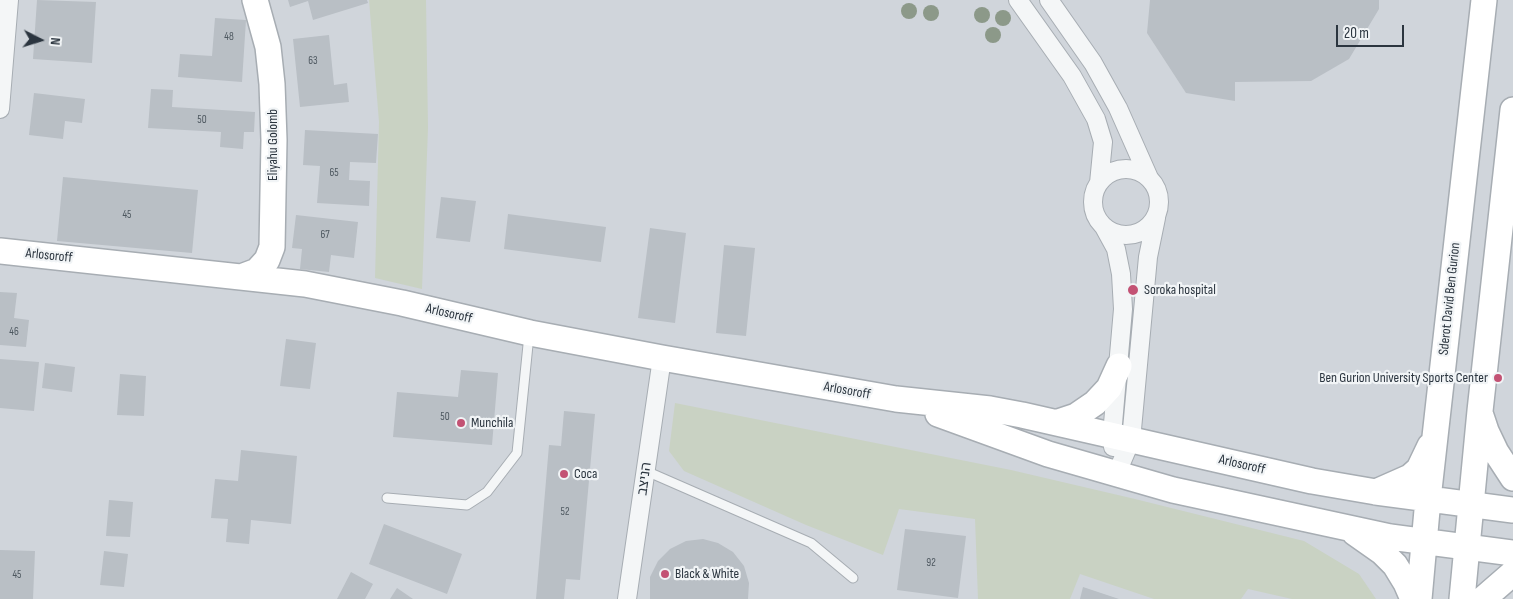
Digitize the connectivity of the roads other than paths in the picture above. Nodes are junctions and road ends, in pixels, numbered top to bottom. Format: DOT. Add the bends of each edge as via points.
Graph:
graph roads {
  1 [pos="9,0"];
  2 [pos="255,0"];
  3 [pos="1018,0"];
  4 [pos="1049,0"];
  5 [pos="1484,0"];
  6 [pos="0,109"];
  7 [pos="1513,110"];
  8 [pos="1149,178"];
  9 [pos="1098,184"];
  10 [pos="1156,218"];
  11 [pos="1104,227"];
  12 [pos="272,247"];
  13 [pos="0,251"];
  14 [pos="241,277"];
  15 [pos="305,284"];
  16 [pos="530,333"];
  17 [pos="662,358"];
  18 [pos="1119,366"];
  19 [pos="896,399"];
  20 [pos="1480,411"];
  21 [pos="1058,422"];
  22 [pos="1435,432"];
  23 [pos="1121,437"];
  24 [pos="646,471"];
  25 [pos="1116,474"];
  26 [pos="1513,478"];
  27 [pos="1376,492"];
  28 [pos="387,498"];
  29 [pos="1428,499"];
  30 [pos="1471,505"];
  31 [pos="1513,510"];
  32 [pos="1348,529"];
  33 [pos="1424,542"];
  34 [pos="1467,547"];
  35 [pos="1513,553"];
  36 [pos="1513,573"];
  37 [pos="853,578"];
  38 [pos="627,599"];
  39 [pos="1413,599"];
  40 [pos="1419,599"];
  41 [pos="1462,599"];
  42 [pos="1483,599"];
  1 -- 6 [label="street"];
  2 -- 12 [label="street, Eliyahu Golomb" via="268,47 272,84"];
  3 -- 9 [label="street" via="1072,76 1096,119 1103,142"];
  4 -- 8 [label="street" via="1093,63 1118,108"];
  5 -- 22 [label="street, Sderot David Ben Gurion"];
  7 -- 20 [label="street"];
  8 -- 9 [label="street" via="1139,171 1117,170"];
  8 -- 10 [label="street" via="1159,198"];
  9 -- 11 [label="street" via="1093,207 1096,218"];
  10 -- 11 [label="street" via="1139,233 1127,236"];
  10 -- 23 [label="street"];
  11 -- 18 [label="street" via="1116,249 1121,274 1123,309"];
  12 -- 14 [label="street, Eliyahu Golomb" via="267,260 257,271"];
  12 -- 15 [label="street" via="282,270"];
  13 -- 14 [label="street, Arlosoroff"];
  14 -- 15 [label="street, Arlosoroff"];
  15 -- 16 [label="street, Arlosoroff"];
  16 -- 17 [label="street, Arlosoroff"];
  16 -- 28 [label="lane" via="516,453 487,492 468,505"];
  17 -- 19 [label="street, Arlosoroff"];
  17 -- 24 [label="street, הניצב"];
  18 -- 21 [label="street" via="1108,388 1095,403 1076,416"];
  18 -- 23 [label="street"];
  19 -- 21 [label="street, Arlosoroff" via="990,409"];
  19 -- 25 [label="street, Arlosoroff" via="1048,454"];
  20 -- 26 [label="street" via="1492,445"];
  20 -- 30 [label="street"];
  21 -- 23 [label="street, Arlosoroff"];
  22 -- 27 [label="street" via="1419,469 1410,477"];
  22 -- 29 [label="street, Sderot David Ben Gurion"];
  23 -- 25 [label="street"];
  23 -- 27 [label="street, Arlosoroff" via="1312,481"];
  24 -- 37 [label="lane" via="811,543"];
  24 -- 38 [label="street, הניצב"];
  25 -- 32 [label="street, Arlosoroff"];
  27 -- 29 [label="street, Arlosoroff"];
  29 -- 30 [label="street, Arlosoroff"];
  29 -- 33 [label="street, Sderot David Ben Gurion"];
  30 -- 31 [label="street, Arlosoroff"];
  30 -- 34 [label="street"];
  32 -- 33 [label="street, Arlosoroff"];
  32 -- 39 [label="street" via="1395,565"];
  33 -- 34 [label="street, Arlosoroff"];
  33 -- 40 [label="street, Sderot David Ben Gurion"];
  34 -- 35 [label="street, Arlosoroff"];
  34 -- 41 [label="street"];
  36 -- 42 [label="street"];
}
